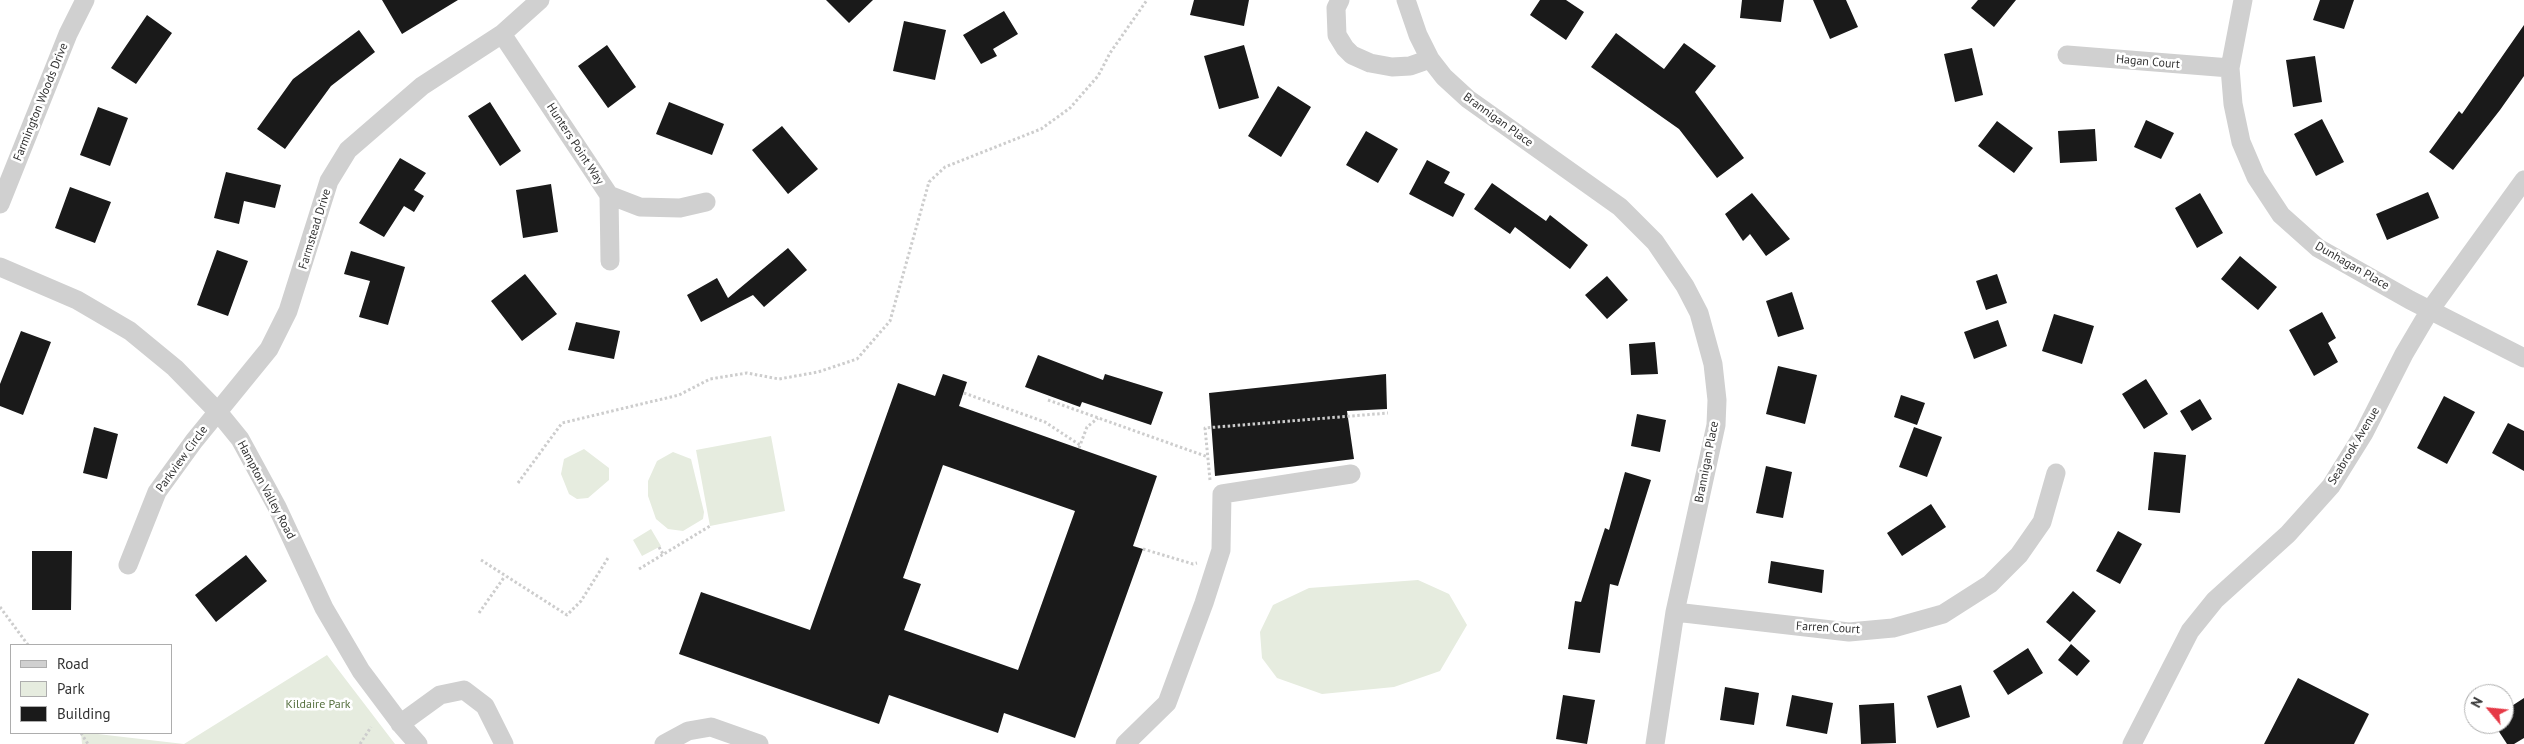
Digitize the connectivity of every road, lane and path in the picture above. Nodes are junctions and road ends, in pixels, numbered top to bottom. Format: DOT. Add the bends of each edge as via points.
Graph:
graph roads {
  1 [pos="85,0"];
  2 [pos="540,0"];
  3 [pos="1147,0"];
  4 [pos="1340,0"];
  5 [pos="1406,0"];
  6 [pos="2243,0"];
  7 [pos="502,34"];
  8 [pos="2067,55"];
  9 [pos="1430,59"];
  10 [pos="2230,68"];
  11 [pos="2524,180"];
  12 [pos="609,195"];
  13 [pos="706,202"];
  14 [pos="0,204"];
  15 [pos="610,261"];
  16 [pos="0,267"];
  17 [pos="2430,310"];
  18 [pos="2524,358"];
  19 [pos="964,393"];
  20 [pos="1048,400"];
  21 [pos="218,412"];
  22 [pos="1098,418"];
  23 [pos="1208,457"];
  24 [pos="2056,473"];
  25 [pos="1351,474"];
  26 [pos="518,483"];
  27 [pos="710,526"];
  28 [pos="658,547"];
  29 [pos="663,554"];
  30 [pos="608,558"];
  31 [pos="481,560"];
  32 [pos="128,565"];
  33 [pos="639,568"];
  34 [pos="505,576"];
  35 [pos="0,607"];
  36 [pos="1675,612"];
  37 [pos="479,613"];
  38 [pos="27,644"];
  39 [pos="400,724"];
  40 [pos="370,727"];
  41 [pos="360,744"];
  42 [pos="418,744"];
  43 [pos="504,744"];
  44 [pos="664,744"];
  45 [pos="759,744"];
  46 [pos="1125,744"];
  47 [pos="1656,744"];
  48 [pos="2132,744"];
  1 -- 14 [label="street, Farmington Woods Drive" via="68,34"];
  2 -- 7 [label="street, Farmstead Drive"];
  3 -- 26 [label="path" via="1098,76 1070,108 1041,129 945,167 929,182 890,321 857,359 818,372 780,379 747,373 710,379 679,395 562,423"];
  4 -- 9 [label="street" via="1336,16 1337,35 1352,55 1392,67 1410,66"];
  5 -- 9 [label="street, Brannigan Place"];
  6 -- 10 [label="street, Dunhagan Place"];
  7 -- 12 [label="street, Hunters Point Way"];
  7 -- 21 [label="street, Farmstead Drive" via="422,86 348,150 329,181 288,311 268,349"];
  8 -- 10 [label="street, Hagan Court"];
  9 -- 36 [label="street, Brannigan Place" via="1468,99 1620,206 1655,242 1699,313 1713,364 1716,425"];
  10 -- 17 [label="street, Dunhagan Place" via="2241,142 2256,177 2281,215 2318,248"];
  11 -- 17 [label="street, Seabrook Avenue"];
  12 -- 13 [label="street, Hunters Point Way" via="640,207 680,208"];
  12 -- 15 [label="street"];
  16 -- 21 [label="street, Hampton Valley Road" via="76,300 130,331 174,368"];
  17 -- 18 [label="street, Dunhagan Place"];
  17 -- 48 [label="street, Seabrook Avenue" via="2364,433 2331,486 2288,534 2215,600 2190,631"];
  19 -- 22 [label="path" via="1045,422 1080,447 1087,427"];
  20 -- 22 [label="path"];
  21 -- 32 [label="street, Parkview Circle" via="157,492"];
  21 -- 39 [label="street, Hampton Valley Road" via="240,439 277,507 324,608 361,671"];
  22 -- 23 [label="path"];
  24 -- 36 [label="street, Farren Court" via="2042,522 2019,555 1990,584 1943,614 1892,628 1849,632"];
  25 -- 46 [label="street" via="1222,494 1222,550 1167,703"];
  27 -- 29 [label="path"];
  28 -- 29 [label="path"];
  29 -- 33 [label="path"];
  30 -- 34 [label="path" via="581,601 567,615"];
  31 -- 34 [label="path"];
  34 -- 37 [label="path"];
  35 -- 38 [label="path"];
  36 -- 47 [label="street, Brannigan Place"];
  39 -- 42 [label="street, Hampton Valley Road"];
  39 -- 43 [label="street" via="440,695 464,690 485,706"];
  40 -- 41 [label="path"];
  44 -- 45 [label="street" via="688,731 711,727"];
}
